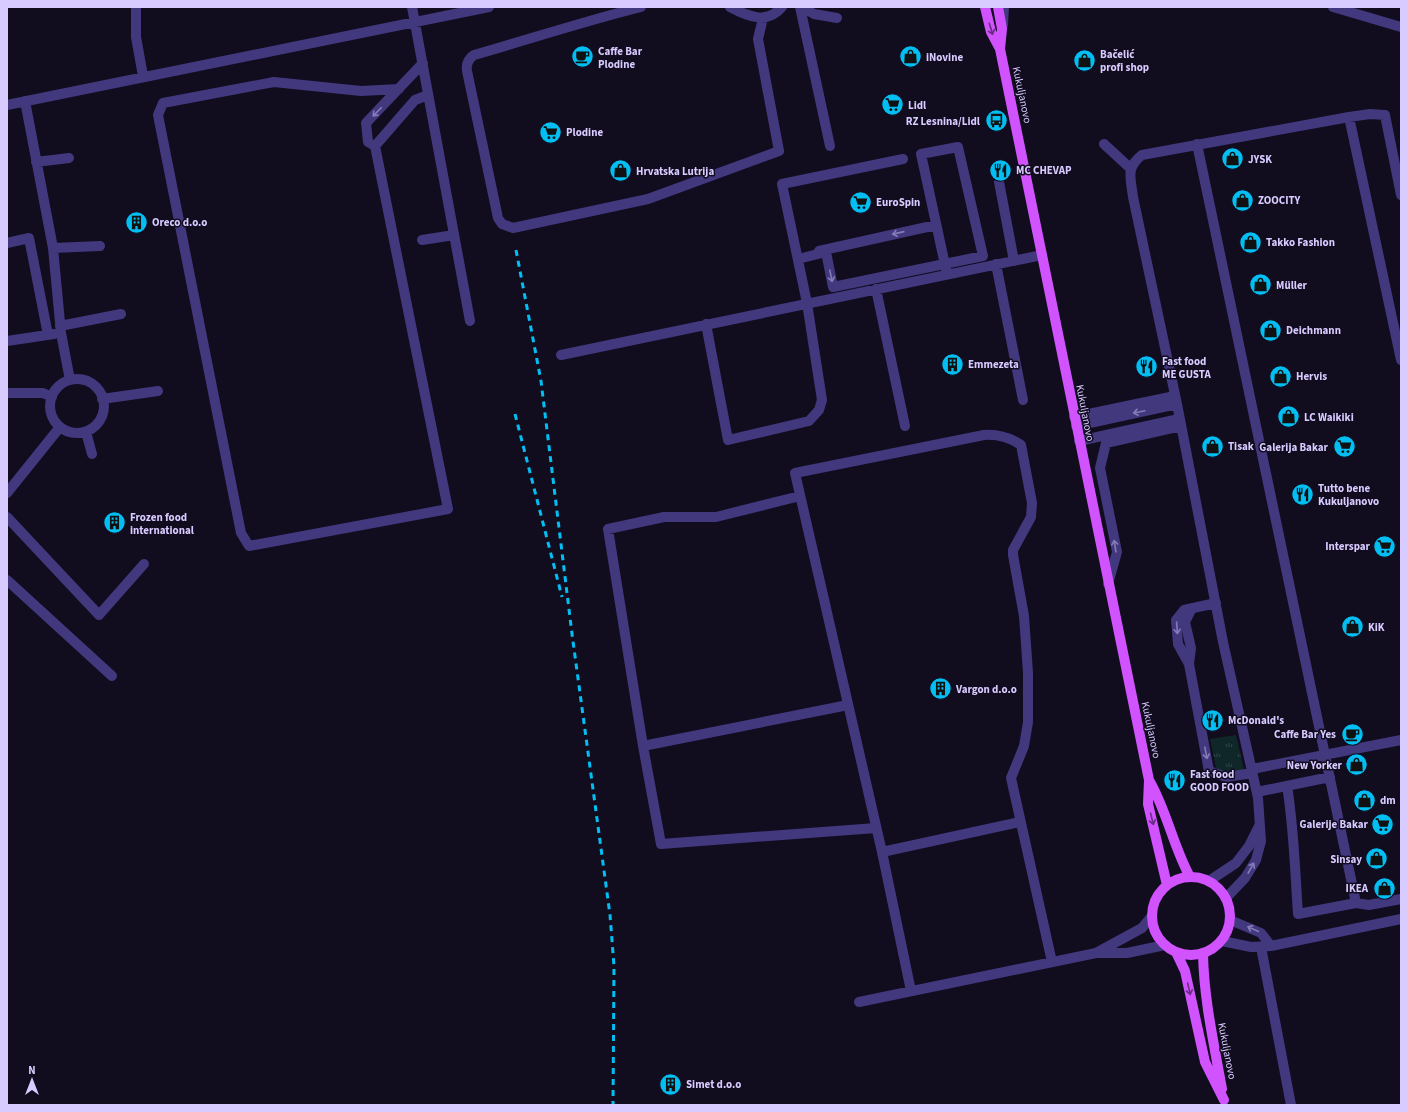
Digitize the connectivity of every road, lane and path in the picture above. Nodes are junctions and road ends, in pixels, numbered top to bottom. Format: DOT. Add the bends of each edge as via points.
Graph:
graph roads {
  1 [pos="136,7"];
  2 [pos="412,7"];
  3 [pos="489,7"];
  4 [pos="641,7"];
  5 [pos="730,7"];
  6 [pos="782,7"];
  7 [pos="801,7"];
  8 [pos="985,7"];
  9 [pos="998,7"];
  10 [pos="1004,7"];
  11 [pos="1333,7"];
  12 [pos="763,18"];
  13 [pos="837,18"];
  14 [pos="416,21"];
  15 [pos="1401,27"];
  16 [pos="1002,29"];
  17 [pos="1000,49"];
  18 [pos="422,63"];
  19 [pos="143,76"];
  20 [pos="398,89"];
  21 [pos="428,95"];
  22 [pos="25,101"];
  23 [pos="7,105"];
  24 [pos="1349,117"];
  25 [pos="1104,144"];
  26 [pos="1197,144"];
  27 [pos="375,146"];
  28 [pos="830,146"];
  29 [pos="69,158"];
  30 [pos="903,159"];
  31 [pos="36,162"];
  32 [pos="1130,168"];
  33 [pos="999,182"];
  34 [pos="1401,195"];
  35 [pos="936,225"];
  36 [pos="454,235"];
  37 [pos="422,240"];
  38 [pos="7,243"];
  39 [pos="100,246"];
  40 [pos="53,248"];
  41 [pos="1042,255"];
  42 [pos="797,257"];
  43 [pos="1014,261"];
  44 [pos="945,263"];
  45 [pos="996,264"];
  46 [pos="947,274"];
  47 [pos="876,289"];
  48 [pos="807,303"];
  49 [pos="120,314"];
  50 [pos="470,321"];
  51 [pos="706,324"];
  52 [pos="61,330"];
  53 [pos="48,335"];
  54 [pos="7,341"];
  55 [pos="561,355"];
  56 [pos="1401,360"];
  57 [pos="70,380"];
  58 [pos="158,392"];
  59 [pos="7,393"];
  60 [pos="52,397"];
  61 [pos="102,399"];
  62 [pos="1023,400"];
  63 [pos="1176,400"];
  64 [pos="1075,421"];
  65 [pos="1180,422"];
  66 [pos="905,426"];
  67 [pos="60,427"];
  68 [pos="86,432"];
  69 [pos="1078,441"];
  70 [pos="92,454"];
  71 [pos="7,493"];
  72 [pos="800,496"];
  73 [pos="7,517"];
  74 [pos="144,564"];
  75 [pos="7,580"];
  76 [pos="1108,584"];
  77 [pos="1216,603"];
  78 [pos="112,676"];
  79 [pos="848,706"];
  80 [pos="1401,740"];
  81 [pos="643,746"];
  82 [pos="1325,755"];
  83 [pos="1253,771"];
  84 [pos="1330,777"];
  85 [pos="1149,780"];
  86 [pos="1287,786"];
  87 [pos="1257,792"];
  88 [pos="1020,822"];
  89 [pos="1260,824"];
  90 [pos="876,828"];
  91 [pos="882,852"];
  92 [pos="1190,877"];
  93 [pos="1209,881"];
  94 [pos="1167,885"];
  95 [pos="1226,898"];
  96 [pos="1401,899"];
  97 [pos="1356,903"];
  98 [pos="1152,916"];
  99 [pos="1401,919"];
  100 [pos="1230,920"];
  101 [pos="1222,941"];
  102 [pos="1165,945"];
  103 [pos="1266,946"];
  104 [pos="1176,952"];
  105 [pos="1096,953"];
  106 [pos="1203,954"];
  107 [pos="1052,962"];
  108 [pos="911,991"];
  109 [pos="859,1002"];
  110 [pos="1224,1103"];
  111 [pos="1291,1105"];
  1 -- 19 [label="street" via="136,36"];
  2 -- 14 [label="street"];
  3 -- 14 [label="street"];
  4 -- 12 [label="street" via="603,16 470,58 467,70 498,218 505,226 513,228 648,199 779,151 758,39"];
  5 -- 12 [label="street" via="750,17"];
  6 -- 12 [label="street" via="775,14"];
  7 -- 13 [label="street" via="814,14"];
  7 -- 28 [label="street"];
  8 -- 17 [label="main road, Kukuljanovo, one-way" via="991,32"];
  9 -- 16 [label="main road, Kukuljanovo"];
  10 -- 16 [label="street"];
  11 -- 15 [label="street"];
  14 -- 18 [label="street"];
  14 -- 19 [label="street"];
  16 -- 17 [label="main road, Kukuljanovo"];
  17 -- 41 [label="main road, Kukuljanovo"];
  18 -- 20 [label="street"];
  18 -- 21 [label="street"];
  19 -- 22 [label="street"];
  20 -- 27 [label="street, one-way" via="366,123 368,142"];
  20 -- 27 [label="street" via="361,92 274,82 163,103 158,115 241,532 249,546 448,509"];
  21 -- 27 [label="street" via="415,100"];
  21 -- 36 [label="street"];
  22 -- 23 [label="street"];
  22 -- 31 [label="street"];
  24 -- 26 [label="street"];
  24 -- 34 [label="street" via="1386,115"];
  24 -- 56 [label="street"];
  25 -- 32 [label="street"];
  26 -- 32 [label="street" via="1142,155"];
  26 -- 82 [label="street"];
  29 -- 31 [label="street"];
  30 -- 42 [label="street" via="782,184"];
  31 -- 40 [label="street"];
  32 -- 63 [label="street"];
  33 -- 43 [label="street"];
  35 -- 42 [label="street, one-way"];
  35 -- 44 [label="street"];
  35 -- 44 [label="street" via="921,154 958,147 983,256"];
  36 -- 37 [label="street"];
  36 -- 50 [label="street"];
  38 -- 53 [label="street" via="30,238"];
  39 -- 40 [label="street"];
  40 -- 52 [label="street"];
  41 -- 43 [label="street"];
  41 -- 64 [label="main road, Kukuljanovo"];
  42 -- 44 [label="street, one-way" via="826,252 833,287"];
  42 -- 48 [label="street"];
  43 -- 45 [label="street"];
  44 -- 46 [label="street"];
  45 -- 46 [label="street"];
  45 -- 62 [label="street"];
  46 -- 47 [label="street"];
  47 -- 48 [label="street"];
  47 -- 66 [label="street"];
  48 -- 51 [label="street"];
  48 -- 51 [label="street" via="822,395 819,410 814,418 804,424 728,440"];
  49 -- 52 [label="street"];
  51 -- 55 [label="street"];
  52 -- 53 [label="street"];
  52 -- 57 [label="street"];
  53 -- 54 [label="street"];
  57 -- 60 [label="street" via="56,389"];
  57 -- 61 [label="street" via="88,381 95,386"];
  58 -- 61 [label="street"];
  59 -- 60 [label="street" via="43,393"];
  60 -- 67 [label="street" via="51,413"];
  61 -- 68 [label="street" via="103,412 100,420"];
  63 -- 64 [label="street, one-way"];
  63 -- 65 [label="street"];
  64 -- 69 [label="main road, Kukuljanovo"];
  65 -- 69 [label="street"];
  76 -- 65 [label="street, one-way" via="1117,552 1100,468 1106,443"];
  65 -- 77 [label="street"];
  67 -- 68 [label="street" via="68,432"];
  67 -- 71 [label="street"];
  68 -- 70 [label="street"];
  69 -- 76 [label="main road, Kukuljanovo"];
  72 -- 79 [label="street"];
  72 -- 81 [label="street" via="716,517 664,517 608,529"];
  72 -- 88 [label="street" via="795,474 984,434 1012,439 1021,445 1032,503 1030,517 1013,550 1024,616 1028,673 1028,722 1024,746 1011,778"];
  73 -- 74 [label="street" via="99,615"];
  75 -- 78 [label="street"];
  76 -- 85 [label="main road, Kukuljanovo"];
  77 -- 83 [label="street"];
  77 -- 83 [label="street, one-way" via="1184,610 1176,620 1178,644 1189,664 1209,771 1226,777"];
  79 -- 81 [label="street"];
  79 -- 90 [label="street"];
  80 -- 82 [label="street"];
  81 -- 90 [label="street" via="661,844"];
  82 -- 83 [label="street"];
  82 -- 84 [label="street"];
  83 -- 87 [label="street"];
  84 -- 86 [label="street"];
  84 -- 97 [label="street"];
  85 -- 92 [label="main road" via="1160,799 1174,844"];
  85 -- 94 [label="main road, one-way" via="1148,804"];
  86 -- 87 [label="street"];
  86 -- 97 [label="street" via="1292,819 1298,914"];
  87 -- 89 [label="street"];
  88 -- 91 [label="street"];
  88 -- 107 [label="street"];
  89 -- 93 [label="street" via="1249,846 1236,863"];
  95 -- 89 [label="street, one-way" via="1245,878 1256,860 1261,841"];
  90 -- 91 [label="street"];
  91 -- 108 [label="street"];
  92 -- 93 [label="main road"];
  92 -- 94 [label="main road" via="1178,879"];
  93 -- 95 [label="main road"];
  94 -- 98 [label="main road" via="1156,899"];
  95 -- 100 [label="main road" via="1230,908"];
  96 -- 97 [label="street" via="1369,905"];
  98 -- 102 [label="main road" via="1155,932"];
  98 -- 105 [label="street" via="1142,928"];
  99 -- 103 [label="street"];
  100 -- 101 [label="main road"];
  103 -- 100 [label="street, one-way" via="1261,933"];
  101 -- 103 [label="street" via="1243,946"];
  101 -- 106 [label="main road"];
  102 -- 104 [label="main road"];
  102 -- 105 [label="street" via="1127,953"];
  103 -- 111 [label="street"];
  104 -- 106 [label="main road" via="1189,956"];
  104 -- 110 [label="main road, one-way" via="1185,971 1205,1062"];
  105 -- 107 [label="street"];
  106 -- 110 [label="main road, Kukuljanovo" via="1207,1011"];
  107 -- 108 [label="street"];
  108 -- 109 [label="street"];
}
